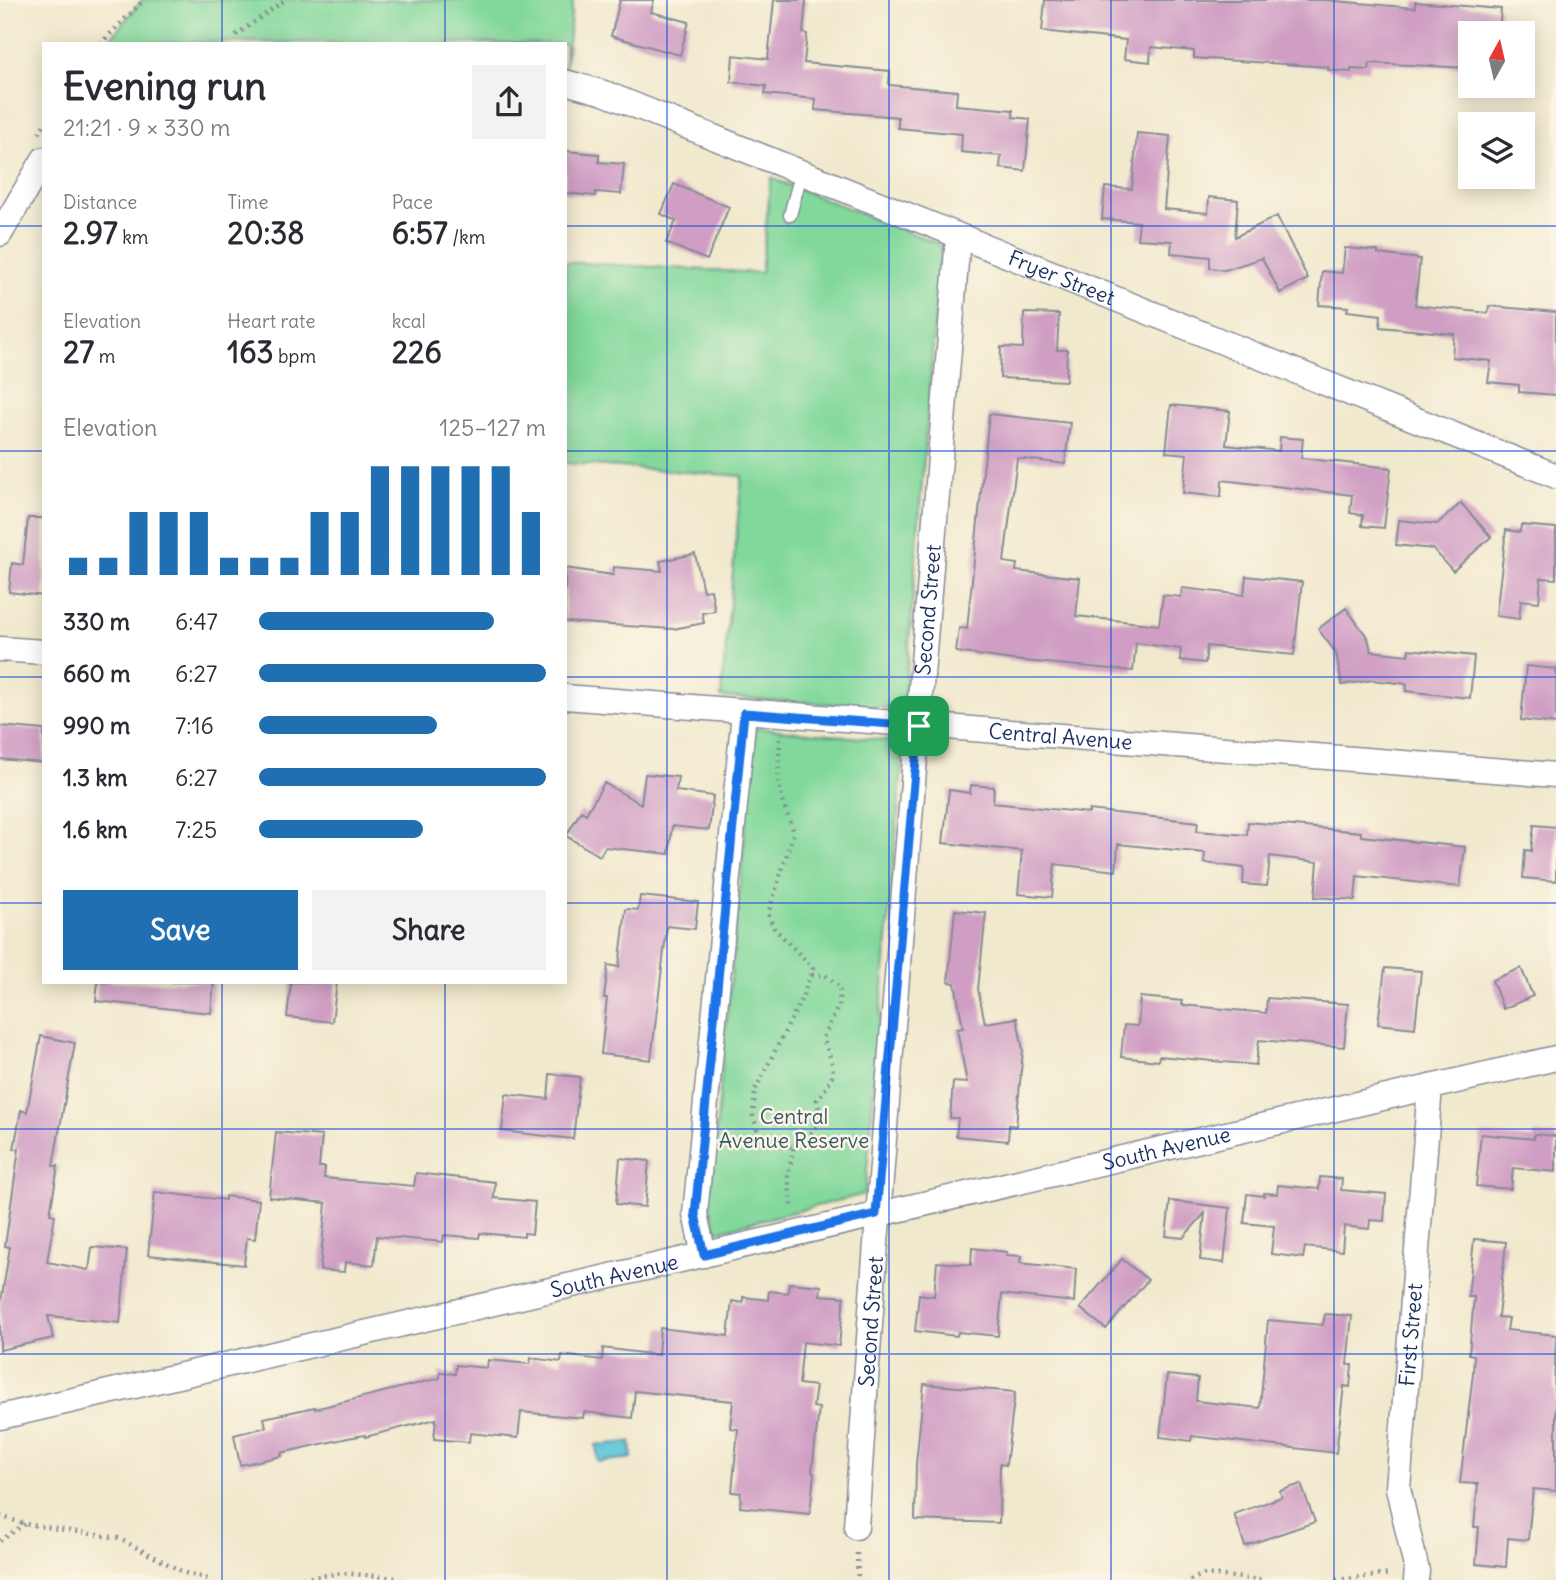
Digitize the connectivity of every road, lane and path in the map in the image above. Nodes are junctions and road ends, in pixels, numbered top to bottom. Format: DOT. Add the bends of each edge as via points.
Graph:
graph roads {
  1 [pos="144,0"];
  2 [pos="285,0"];
  3 [pos="236,35"];
  4 [pos="102,42"];
  5 [pos="567,83"];
  6 [pos="42,162"];
  7 [pos="801,174"];
  8 [pos="790,215"];
  9 [pos="0,233"];
  10 [pos="958,237"];
  11 [pos="1556,475"];
  12 [pos="0,649"];
  13 [pos="42,652"];
  14 [pos="567,697"];
  15 [pos="744,713"];
  16 [pos="919,726"];
  17 [pos="781,728"];
  18 [pos="1556,775"];
  19 [pos="810,975"];
  20 [pos="1556,1058"];
  21 [pos="1430,1087"];
  22 [pos="794,1146"];
  23 [pos="876,1214"];
  24 [pos="797,1233"];
  25 [pos="704,1255"];
  26 [pos="0,1417"];
  27 [pos="0,1516"];
  28 [pos="25,1524"];
  29 [pos="856,1527"];
  30 [pos="0,1541"];
  31 [pos="1416,1576"];
  32 [pos="212,1580"];
  33 [pos="289,1580"];
  34 [pos="401,1580"];
  35 [pos="1190,1580"];
  36 [pos="1261,1580"];
  37 [pos="1336,1580"];
  1 -- 4 [label="path"];
  2 -- 3 [label="path"];
  5 -- 7 [label="street, Fryer Street" via="604,93"];
  6 -- 9 [label="street"];
  7 -- 8 [label="lane"];
  7 -- 10 [label="street, Fryer Street"];
  10 -- 11 [label="street, Fryer Street"];
  10 -- 16 [label="street, Second Street"];
  12 -- 13 [label="street"];
  14 -- 15 [label="street, Central Avenue"];
  15 -- 16 [label="street, Central Avenue"];
  15 -- 25 [label="street" via="695,1214"];
  16 -- 18 [label="street, Central Avenue"];
  16 -- 23 [label="street, Second Street"];
  17 -- 19 [label="path" via="778,780 794,832 768,914 774,928 813,968"];
  19 -- 22 [label="path" via="755,1090 753,1115 760,1139 778,1147"];
  19 -- 22 [label="path" via="825,975 840,987 839,1005 823,1038 833,1064 831,1082 817,1100 821,1114 813,1133"];
  20 -- 21 [label="street, South Avenue"];
  21 -- 23 [label="street, South Avenue"];
  21 -- 31 [label="street, First Street" via="1398,1488"];
  22 -- 24 [label="path" via="788,1176"];
  23 -- 24 [label="street, South Avenue"];
  23 -- 29 [label="street, Second Street"];
  24 -- 25 [label="street, South Avenue"];
  25 -- 26 [label="street, South Avenue"];
  27 -- 28 [label="path"];
  28 -- 30 [label="path"];
  28 -- 32 [label="path" via="118,1538 186,1573"];
  31 -- 37 [label="path"];
  33 -- 34 [label="path" via="343,1573"];
  35 -- 36 [label="path" via="1205,1574"];
}
